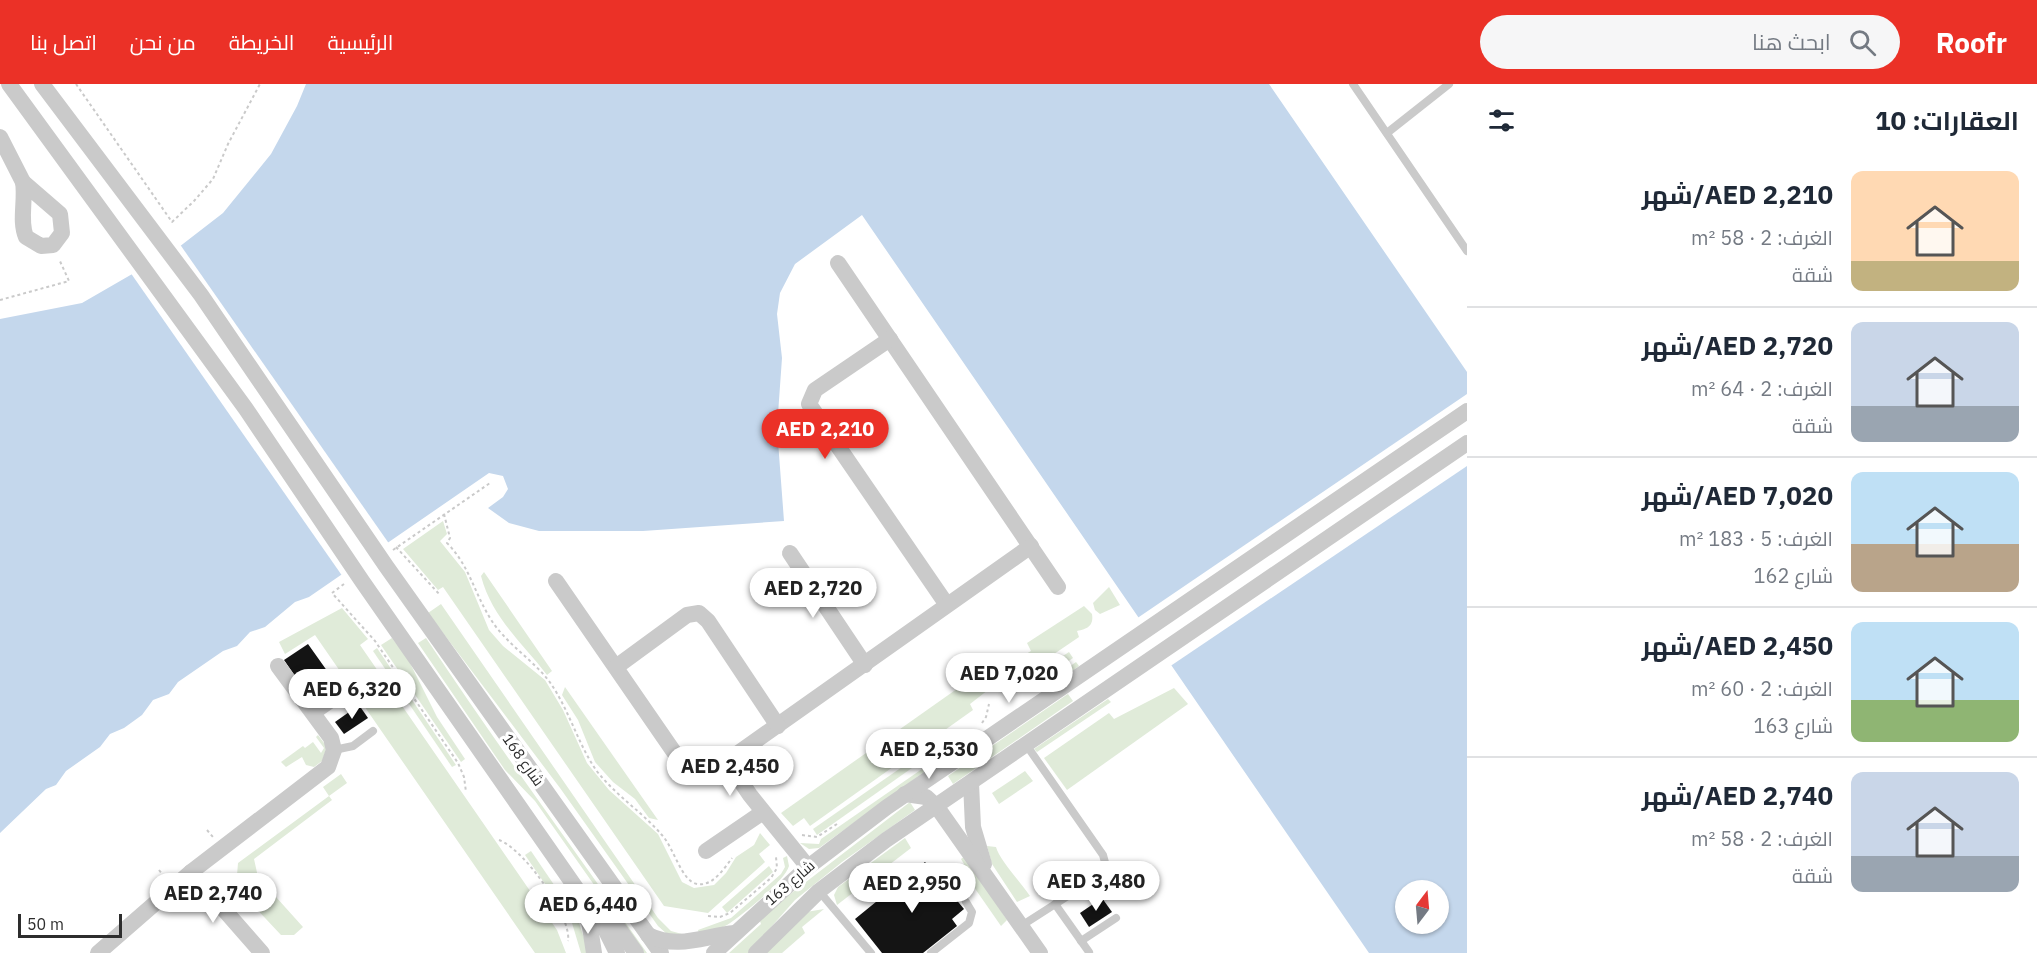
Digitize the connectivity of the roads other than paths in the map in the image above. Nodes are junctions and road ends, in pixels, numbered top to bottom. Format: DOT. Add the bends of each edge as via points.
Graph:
graph roads {
  1 [pos="9,84"];
  2 [pos="42,84"];
  3 [pos="1353,84"];
  4 [pos="1449,84"];
  5 [pos="1387,133"];
  6 [pos="0,137"];
  7 [pos="23,182"];
  8 [pos="1467,251"];
  9 [pos="837,263"];
  10 [pos="890,339"];
  11 [pos="1467,411"];
  12 [pos="1467,443"];
  13 [pos="1031,546"];
  14 [pos="790,553"];
  15 [pos="556,580"];
  16 [pos="1058,587"];
  17 [pos="947,605"];
  18 [pos="865,665"];
  19 [pos="278,666"];
  20 [pos="616,667"];
  21 [pos="345,695"];
  22 [pos="315,716"];
  23 [pos="778,726"];
  24 [pos="373,731"];
  25 [pos="1027,746"];
  26 [pos="334,750"];
  27 [pos="727,761"];
  28 [pos="971,783"];
  29 [pos="905,794"];
  30 [pos="937,807"];
  31 [pos="763,812"];
  32 [pos="549,851"];
  33 [pos="706,851"];
  34 [pos="808,867"];
  35 [pos="191,872"];
  36 [pos="993,884"];
  37 [pos="819,891"];
  38 [pos="585,902"];
  39 [pos="966,902"];
  40 [pos="1055,904"];
  41 [pos="1116,918"];
  42 [pos="1021,926"];
  43 [pos="735,933"];
  44 [pos="648,935"];
  45 [pos="1081,941"];
  46 [pos="1089,952"];
  47 [pos="98,953"];
  48 [pos="262,953"];
  49 [pos="594,953"];
  50 [pos="617,953"];
  51 [pos="636,953"];
  52 [pos="661,953"];
  53 [pos="714,953"];
  54 [pos="756,953"];
  55 [pos="871,953"];
  56 [pos="931,953"];
  57 [pos="1040,953"];
  1 -- 32 [label="street, شارع 168" via="246,409"];
  2 -- 44 [label="street, شارع 168" via="237,347 386,566"];
  3 -- 5 [label="lane"];
  4 -- 5 [label="lane"];
  5 -- 8 [label="lane"];
  6 -- 7 [label="street"];
  7 -- 7 [label="street" via="57,210 62,219 62,233 53,245 35,244 26,237"];
  9 -- 10 [label="street"];
  10 -- 13 [label="street"];
  10 -- 17 [label="street" via="815,390 809,404"];
  11 -- 29 [label="street, شارع 163"];
  12 -- 25 [label="street, شارع 163"];
  13 -- 16 [label="street"];
  13 -- 17 [label="street"];
  14 -- 18 [label="street"];
  15 -- 20 [label="street"];
  17 -- 18 [label="street"];
  18 -- 23 [label="street"];
  19 -- 22 [label="street"];
  20 -- 23 [label="street" via="687,615 699,613"];
  20 -- 27 [label="street" via="681,760 700,770 713,769"];
  21 -- 22 [label="lane"];
  22 -- 26 [label="street" via="331,738"];
  23 -- 27 [label="street"];
  24 -- 26 [label="lane" via="353,746"];
  25 -- 28 [label="street, شارع 163"];
  25 -- 40 [label="lane" via="1106,862 1102,873"];
  26 -- 35 [label="street" via="323,771"];
  27 -- 31 [label="street"];
  28 -- 30 [label="street, شارع 163"];
  28 -- 36 [label="street" via="973,827"];
  29 -- 30 [label="street" via="926,797"];
  29 -- 34 [label="street, شارع 163"];
  30 -- 36 [label="street"];
  30 -- 37 [label="street, شارع 163"];
  31 -- 33 [label="street"];
  31 -- 34 [label="street"];
  32 -- 38 [label="street, شارع 168"];
  32 -- 51 [label="street, شارع 168" via="592,892"];
  34 -- 43 [label="street, شارع 163"];
  35 -- 47 [label="street"];
  35 -- 48 [label="street"];
  36 -- 42 [label="street"];
  37 -- 54 [label="street, شارع 163"];
  37 -- 55 [label="lane"];
  38 -- 49 [label="street"];
  38 -- 50 [label="street, شارع 168"];
  39 -- 56 [label="lane" via="972,916 969,923"];
  40 -- 42 [label="lane"];
  40 -- 45 [label="lane"];
  41 -- 45 [label="lane"];
  42 -- 57 [label="street"];
  43 -- 44 [label="street" via="680,944"];
  43 -- 53 [label="street, شارع 163"];
  44 -- 52 [label="street, شارع 168"];
  45 -- 46 [label="lane"];
}
